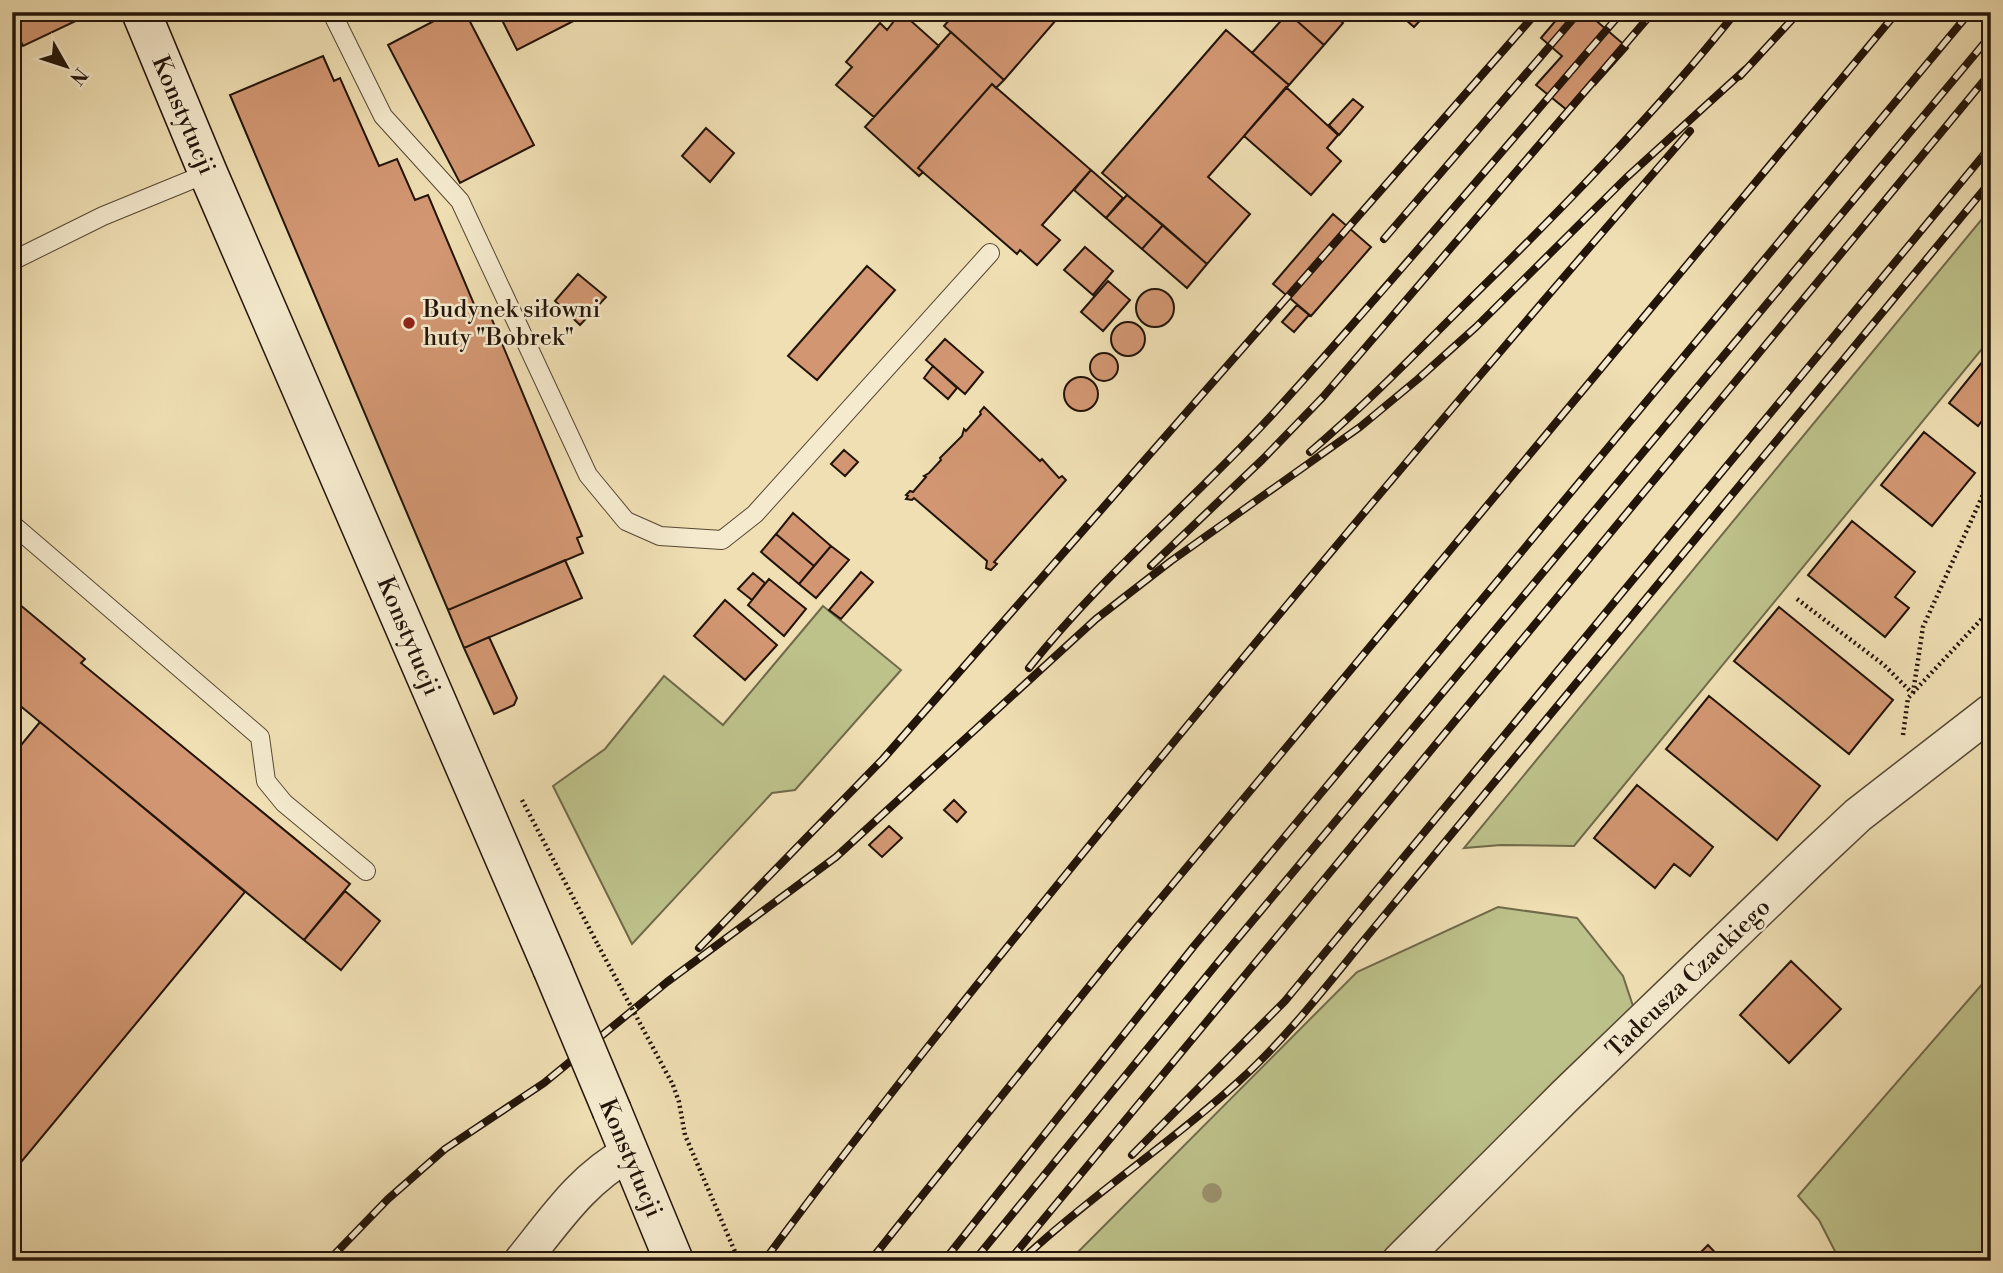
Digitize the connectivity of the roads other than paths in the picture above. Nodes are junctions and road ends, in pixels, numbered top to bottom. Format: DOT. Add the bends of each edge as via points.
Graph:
graph roads {
  1 [pos="141,12"];
  2 [pos="338,14"];
  3 [pos="208,173"];
  4 [pos="990,253"];
  5 [pos="12,261"];
  6 [pos="12,524"];
  7 [pos="1991,712"];
  8 [pos="366,871"];
  9 [pos="629,1153"];
  10 [pos="522,1261"];
  11 [pos="674,1261"];
  12 [pos="1399,1261"];
  1 -- 3 [label="street, Konstytucji"];
  2 -- 4 [label="lane" via="383,116 460,201 588,475 626,521 660,536 722,540 755,514"];
  3 -- 5 [label="lane" via="103,216"];
  3 -- 9 [label="street, Konstytucji, bridge"];
  6 -- 8 [label="lane" via="260,737 266,781 272,789"];
  7 -- 12 [label="street, Tadeusza Czackiego" via="1858,815"];
  9 -- 10 [label="street" via="585,1183"];
  9 -- 11 [label="street, Konstytucji"];
}
